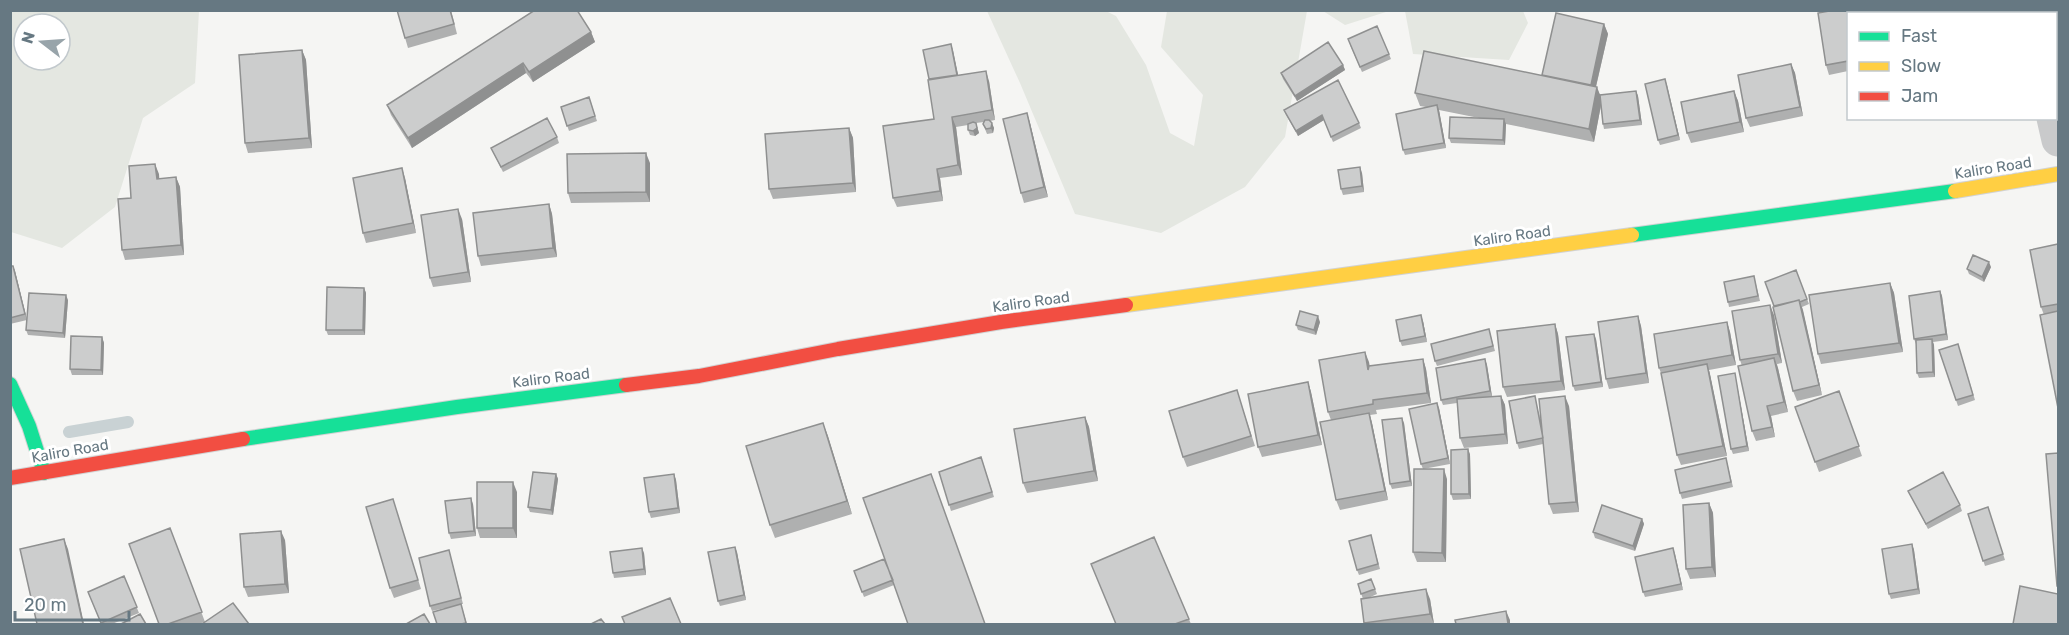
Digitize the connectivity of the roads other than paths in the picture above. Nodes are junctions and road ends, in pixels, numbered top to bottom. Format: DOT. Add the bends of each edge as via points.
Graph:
graph roads {
  1 [pos="2053,120"];
  2 [pos="2058,140"];
  3 [pos="2058,174"];
  4 [pos="10,384"];
  5 [pos="44,473"];
  6 [pos="10,478"];
  1 -- 2 [label="street"];
  3 -- 5 [label="main road, Kaliro Road" via="1001,322 699,376 457,407"];
  4 -- 5 [label="main road"];
  5 -- 6 [label="main road, Kaliro Road"];
}
